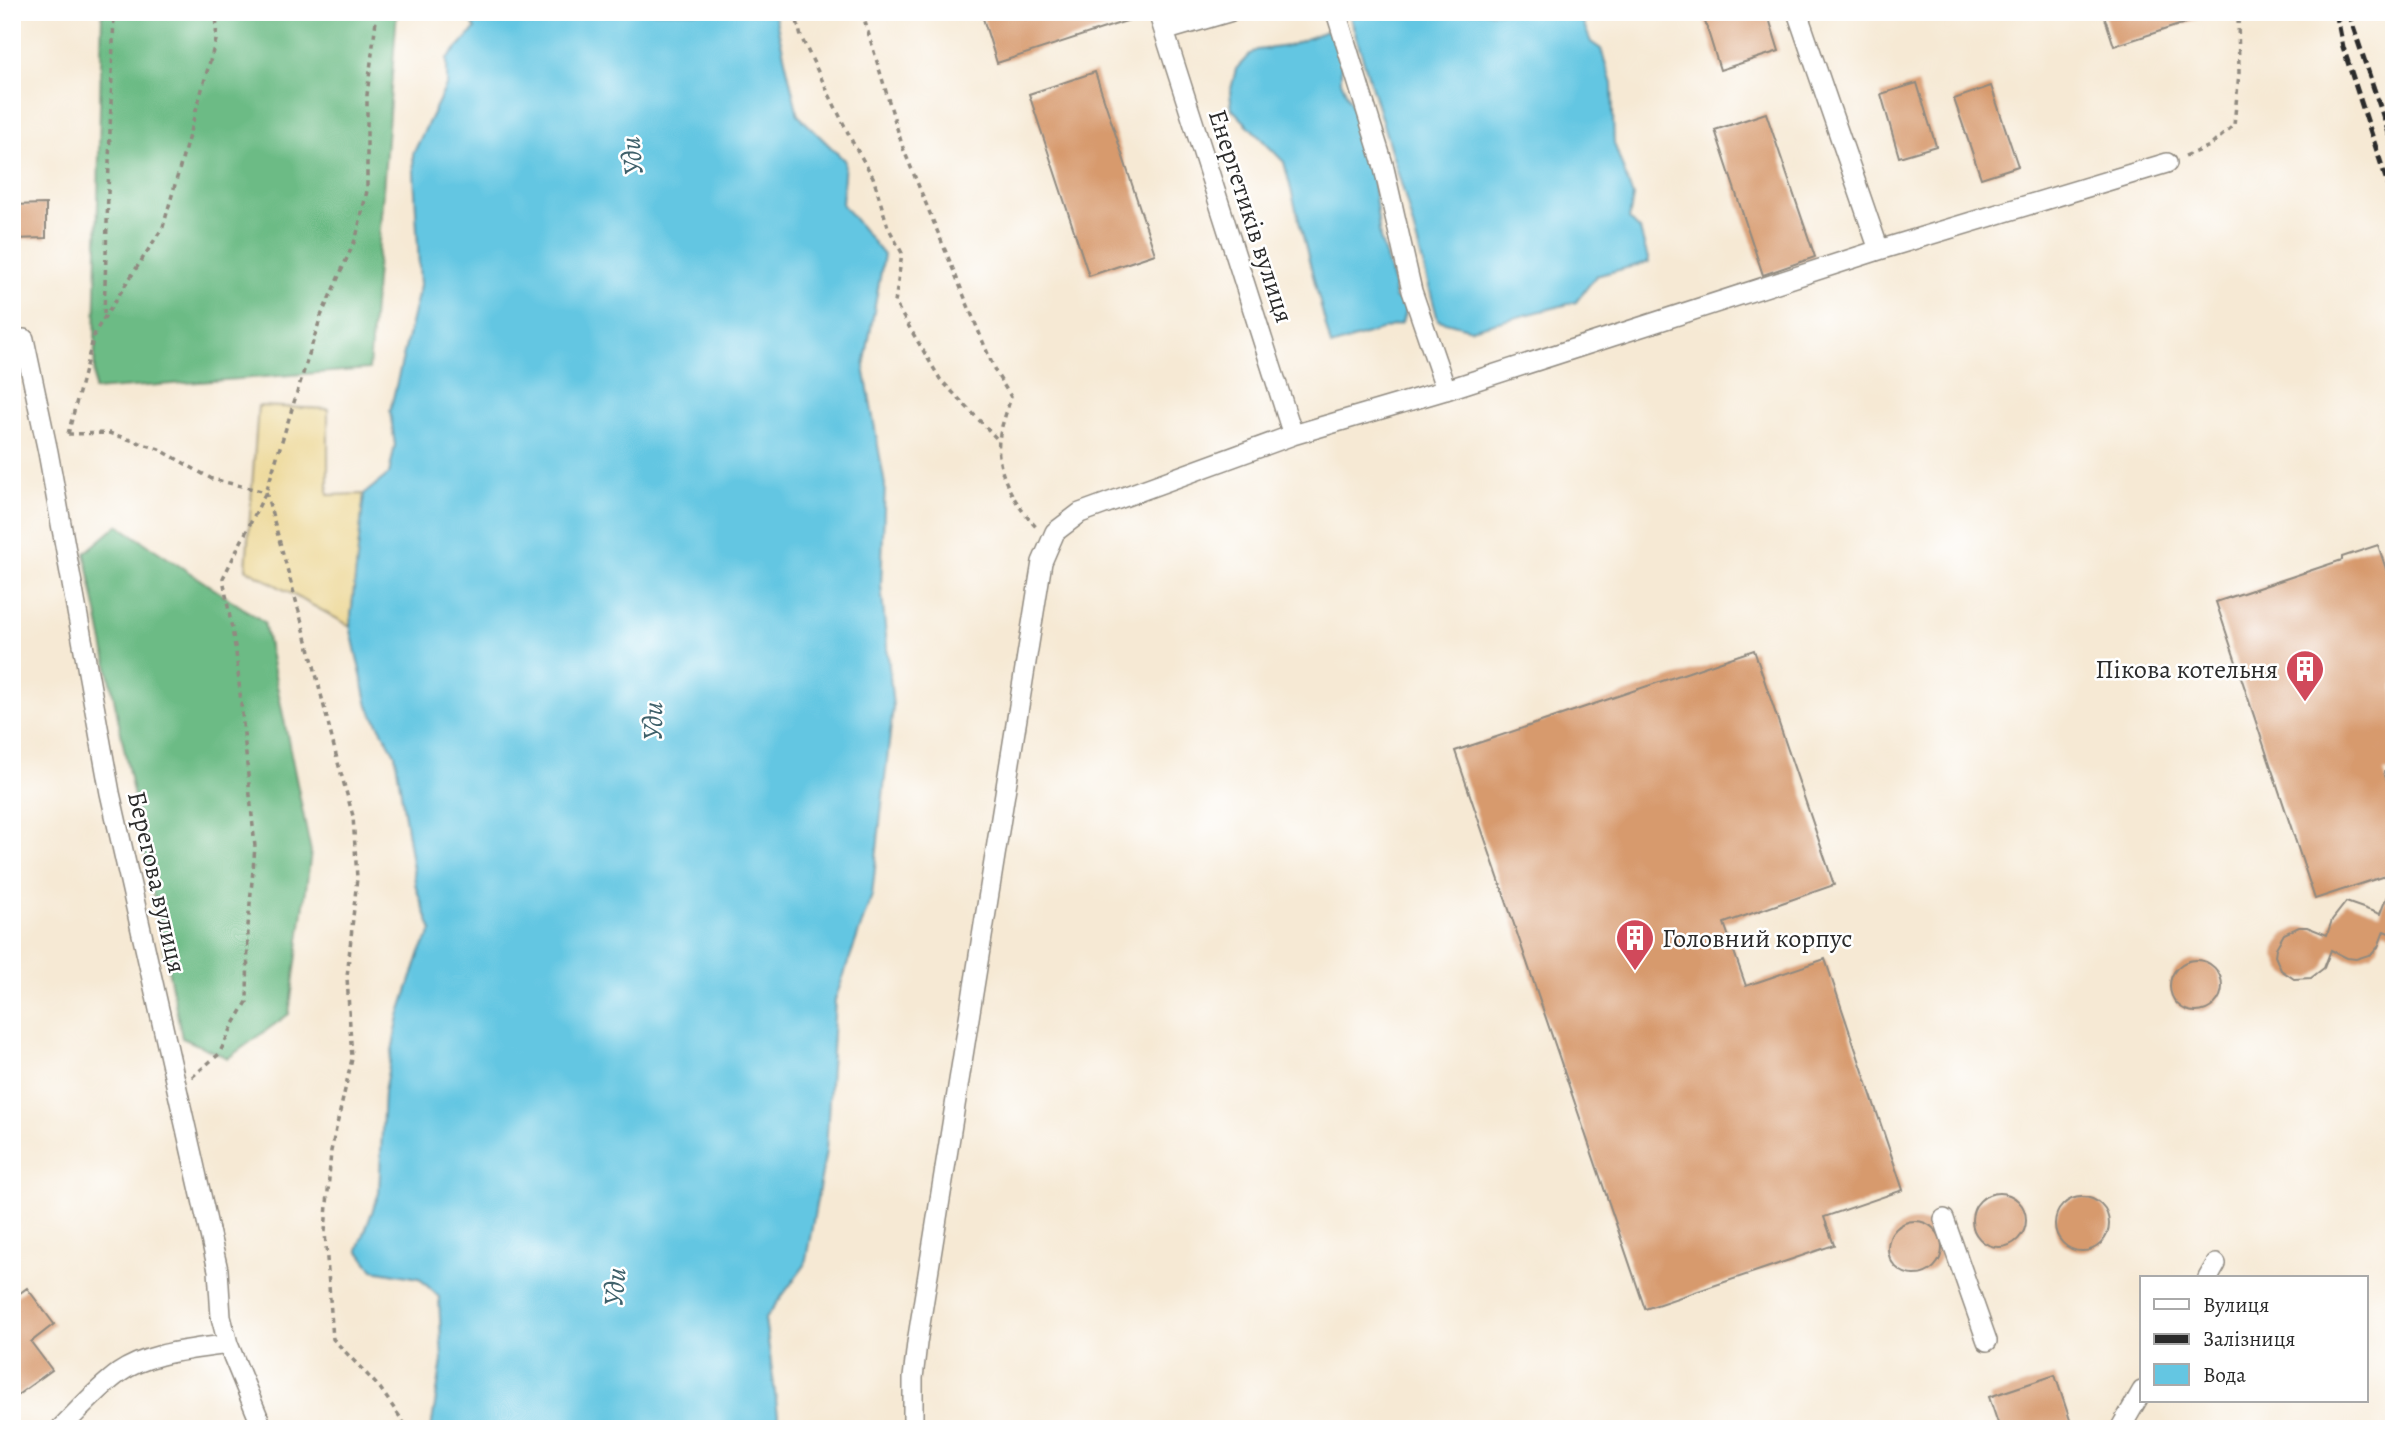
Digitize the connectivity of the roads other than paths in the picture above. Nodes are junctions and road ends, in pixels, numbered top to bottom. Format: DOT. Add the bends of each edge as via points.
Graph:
graph roads {
  1 [pos="1158,12"];
  2 [pos="1229,12"];
  3 [pos="1336,12"];
  4 [pos="1797,12"];
  5 [pos="1164,31"];
  6 [pos="2167,163"];
  7 [pos="1879,250"];
  8 [pos="24,339"];
  9 [pos="1446,390"];
  10 [pos="1293,435"];
  11 [pos="1944,1219"];
  12 [pos="1987,1341"];
  13 [pos="228,1344"];
  14 [pos="2140,1394"];
  15 [pos="60,1429"];
  16 [pos="263,1429"];
  17 [pos="913,1429"];
  18 [pos="2119,1429"];
  1 -- 5 [label="street, Енергетиків вулиця"];
  2 -- 5 [label="street"];
  3 -- 9 [label="street" via="1383,164 1412,291"];
  4 -- 7 [label="street"];
  5 -- 10 [label="street, Енергетиків вулиця"];
  6 -- 7 [label="street"];
  7 -- 9 [label="street"];
  8 -- 13 [label="street, Берегова вулиця" via="110,793 218,1270"];
  9 -- 10 [label="street"];
  10 -- 17 [label="street" via="1080,513 1055,532 1042,562 917,1343"];
  11 -- 12 [label="street"];
  13 -- 15 [label="street" via="133,1365"];
  13 -- 16 [label="street, Берегова вулиця"];
  14 -- 18 [label="street"];
}
